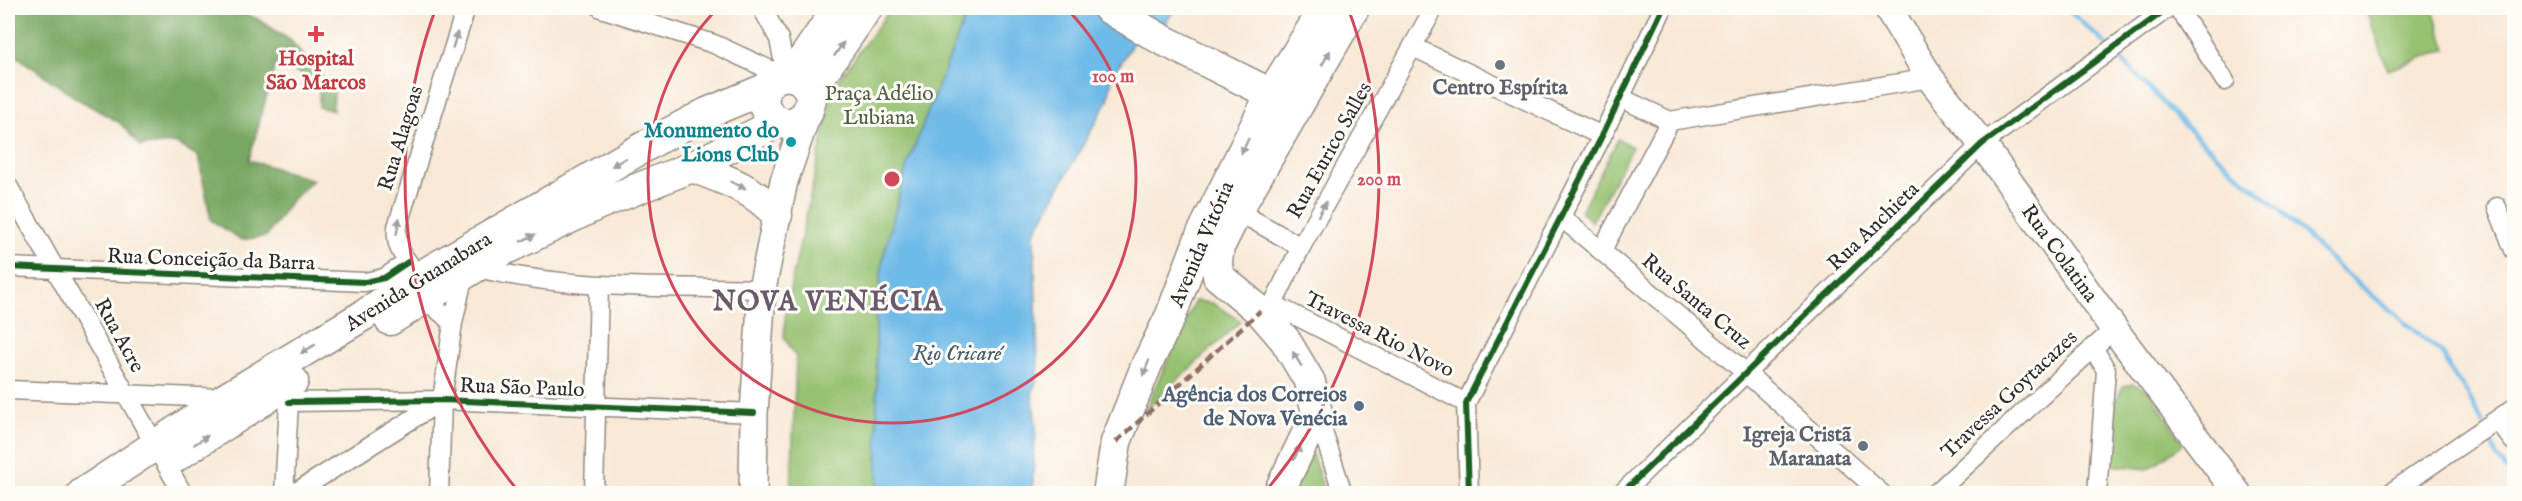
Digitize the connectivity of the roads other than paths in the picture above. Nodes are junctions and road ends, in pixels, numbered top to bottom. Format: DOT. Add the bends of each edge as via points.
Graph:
graph roads {
  1 [pos="466,8"];
  2 [pos="601,8"];
  3 [pos="762,8"];
  4 [pos="838,8"];
  5 [pos="867,8"];
  6 [pos="1108,8"];
  7 [pos="1325,8"];
  8 [pos="1354,8"];
  9 [pos="1434,8"];
  10 [pos="1663,8"];
  11 [pos="1888,8"];
  12 [pos="2168,8"];
  13 [pos="2178,8"];
  14 [pos="1413,47"];
  15 [pos="1930,78"];
  16 [pos="2225,81"];
  17 [pos="1271,94"];
  18 [pos="786,95"];
  19 [pos="1621,98"];
  20 [pos="1297,108"];
  21 [pos="1670,122"];
  22 [pos="1602,136"];
  23 [pos="1982,144"];
  24 [pos="692,167"];
  25 [pos="8,186"];
  26 [pos="2497,207"];
  27 [pos="1238,210"];
  28 [pos="777,214"];
  29 [pos="1561,217"];
  30 [pos="1301,247"];
  31 [pos="1602,250"];
  32 [pos="2514,250"];
  33 [pos="500,252"];
  34 [pos="8,267"];
  35 [pos="57,269"];
  36 [pos="469,271"];
  37 [pos="1218,276"];
  38 [pos="516,278"];
  39 [pos="417,280"];
  40 [pos="354,281"];
  41 [pos="598,285"];
  42 [pos="762,288"];
  43 [pos="1266,307"];
  44 [pos="364,315"];
  45 [pos="1171,315"];
  46 [pos="453,323"];
  47 [pos="2115,328"];
  48 [pos="2093,347"];
  49 [pos="2131,351"];
  50 [pos="2106,370"];
  51 [pos="1745,372"];
  52 [pos="8,390"];
  53 [pos="127,394"];
  54 [pos="285,395"];
  55 [pos="226,398"];
  56 [pos="442,400"];
  57 [pos="1466,403"];
  58 [pos="596,406"];
  59 [pos="2514,408"];
  60 [pos="754,412"];
  61 [pos="1317,413"];
  62 [pos="2488,426"];
  63 [pos="2514,442"];
  64 [pos="162,453"];
  65 [pos="82,494"];
  66 [pos="116,494"];
  67 [pos="183,494"];
  68 [pos="284,494"];
  69 [pos="293,494"];
  70 [pos="439,494"];
  71 [pos="594,494"];
  72 [pos="753,494"];
  73 [pos="1108,494"];
  74 [pos="1278,494"];
  75 [pos="1343,494"];
  76 [pos="1470,494"];
  77 [pos="1621,494"];
  78 [pos="1882,494"];
  79 [pos="1935,494"];
  80 [pos="2097,494"];
  81 [pos="2238,494"];
  82 [pos="2389,494"];
  39 -- 1 [label="street, Rua Alagoas, one-way" via="397,247 397,227"];
  2 -- 18 [label="street" via="745,57"];
  3 -- 18 [label="street" via="779,39"];
  4 -- 18 [label="main road"];
  18 -- 5 [label="main road, one-way"];
  6 -- 17 [label="main road"];
  7 -- 17 [label="main road, Avenida Vitória"];
  20 -- 8 [label="main road, Avenida Vitória, one-way"];
  9 -- 14 [label="street, Rua Eurico Salles"];
  10 -- 19 [label="street"];
  11 -- 15 [label="main road, Rua Colatina"];
  12 -- 23 [label="street, Rua Anchieta"];
  13 -- 16 [label="street"];
  14 -- 22 [label="street"];
  30 -- 14 [label="street, Rua Eurico Salles, one-way"];
  15 -- 21 [label="street"];
  15 -- 23 [label="main road, Rua Colatina"];
  17 -- 20 [label="main road"];
  17 -- 45 [label="main road, Avenida Vitória, one-way" via="1200,238"];
  18 -- 24 [label="main road, Avenida Guanabara"];
  18 -- 28 [label="main road" via="784,181"];
  18 -- 39 [label="main road, Avenida Guanabara, one-way" via="707,113"];
  19 -- 21 [label="street"];
  19 -- 22 [label="street"];
  20 -- 27 [label="main road, Avenida Vitória"];
  21 -- 31 [label="street"];
  22 -- 29 [label="street"];
  23 -- 47 [label="main road, Rua Colatina"];
  23 -- 51 [label="street, Rua Anchieta"];
  24 -- 28 [label="main road, one-way" via="742,186"];
  33 -- 24 [label="main road, Avenida Guanabara, one-way" via="599,204"];
  25 -- 35 [label="street, Rua Acre"];
  26 -- 32 [label="street"];
  27 -- 30 [label="street"];
  27 -- 37 [label="main road, Avenida Vitória" via="1219,247"];
  28 -- 42 [label="main road"];
  29 -- 31 [label="street, Rua Santa Cruz"];
  29 -- 57 [label="street"];
  30 -- 43 [label="street, Rua Eurico Salles"];
  31 -- 51 [label="street, Rua Santa Cruz"];
  33 -- 36 [label="main road, Avenida Guanabara"];
  33 -- 38 [label="street"];
  34 -- 35 [label="street, Rua Conceição da Barra"];
  35 -- 40 [label="street, Rua Conceição da Barra"];
  35 -- 53 [label="street, Rua Acre"];
  36 -- 38 [label="street, Avenida Guanabara"];
  36 -- 39 [label="main road, Avenida Guanabara"];
  36 -- 46 [label="street, Avenida Guanabara"];
  37 -- 43 [label="main road"];
  37 -- 45 [label="main road" via="1190,293"];
  38 -- 41 [label="street"];
  39 -- 40 [label="street, Rua Conceição da Barra"];
  39 -- 44 [label="main road, Avenida Guanabara"];
  39 -- 46 [label="street"];
  39 -- 54 [label="main road, Avenida Guanabara"];
  40 -- 44 [label="street"];
  41 -- 42 [label="street"];
  41 -- 58 [label="street"];
  42 -- 60 [label="main road"];
  43 -- 57 [label="street, Travessa Rio Novo"];
  61 -- 43 [label="main road, one-way" via="1310,382"];
  44 -- 55 [label="main road, Avenida Guanabara, one-way"];
  45 -- 73 [label="main road, Avenida Vitória, one-way" via="1116,442"];
  46 -- 56 [label="street, Avenida Guanabara"];
  47 -- 48 [label="street, Travessa Goytacazes"];
  47 -- 49 [label="main road, Rua Colatina"];
  48 -- 50 [label="street"];
  48 -- 79 [label="street, Travessa Goytacazes"];
  49 -- 50 [label="street"];
  49 -- 81 [label="main road, Rua Colatina"];
  50 -- 80 [label="street"];
  51 -- 77 [label="street, Rua Anchieta"];
  51 -- 78 [label="street, Rua Santa Cruz"];
  52 -- 53 [label="street"];
  53 -- 55 [label="street"];
  53 -- 64 [label="street, Rua Acre"];
  54 -- 56 [label="street, Rua São Paulo"];
  64 -- 54 [label="main road, Avenida Guanabara, one-way"];
  54 -- 68 [label="street"];
  55 -- 64 [label="main road, Avenida Guanabara"];
  56 -- 58 [label="street, Rua São Paulo"];
  56 -- 69 [label="street"];
  56 -- 70 [label="street, Avenida Guanabara"];
  57 -- 76 [label="street"];
  58 -- 60 [label="street, Rua São Paulo"];
  58 -- 71 [label="street"];
  59 -- 62 [label="street"];
  60 -- 72 [label="main road"];
  74 -- 61 [label="main road, one-way"];
  61 -- 75 [label="street"];
  62 -- 63 [label="street"];
  62 -- 82 [label="street"];
  64 -- 65 [label="main road, Avenida Guanabara"];
  64 -- 66 [label="main road, Avenida Guanabara"];
  64 -- 67 [label="street, Rua Acre"];
}
